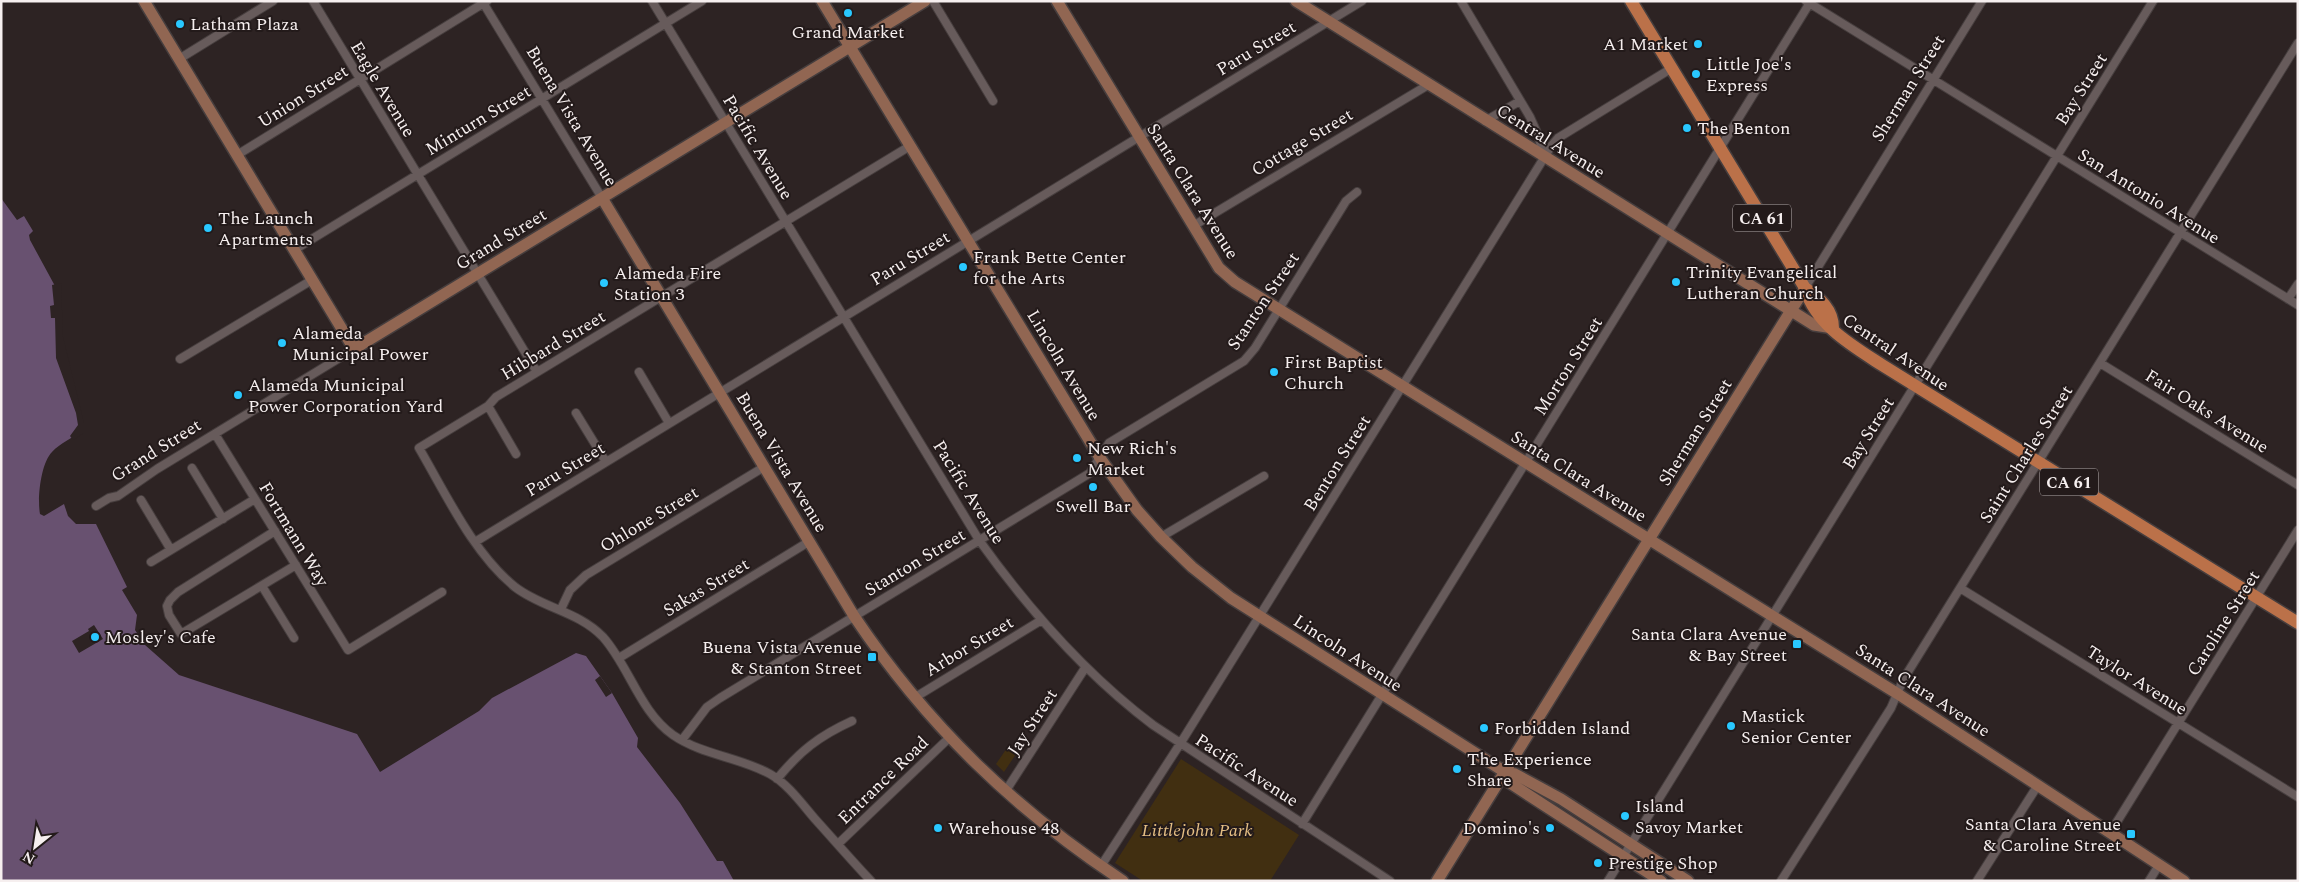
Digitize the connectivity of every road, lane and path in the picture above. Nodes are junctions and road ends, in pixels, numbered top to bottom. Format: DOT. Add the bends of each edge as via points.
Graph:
graph roads {
  1 [pos="144,1"];
  2 [pos="274,1"];
  3 [pos="312,1"];
  4 [pos="652,1"];
  5 [pos="702,1"];
  6 [pos="822,1"];
  7 [pos="926,1"];
  8 [pos="933,1"];
  9 [pos="1057,1"];
  10 [pos="1296,1"];
  11 [pos="1362,1"];
  12 [pos="1461,1"];
  13 [pos="1631,1"];
  14 [pos="1982,1"];
  15 [pos="2153,1"];
  16 [pos="484,2"];
  17 [pos="1809,2"];
  18 [pos="1327,22"];
  19 [pos="666,24"];
  20 [pos="2298,43"];
  21 [pos="850,47"];
  22 [pos="179,59"];
  23 [pos="1672,68"];
  24 [pos="360,79"];
  25 [pos="1933,81"];
  26 [pos="1428,85"];
  27 [pos="542,99"];
  28 [pos="1520,100"];
  29 [pos="993,102"];
  30 [pos="1486,121"];
  31 [pos="726,122"];
  32 [pos="1138,136"];
  33 [pos="910,146"];
  34 [pos="1720,149"];
  35 [pos="238,155"];
  36 [pos="2057,156"];
  37 [pos="1544,157"];
  38 [pos="418,174"];
  39 [pos="1357,192"];
  40 [pos="602,198"];
  41 [pos="786,221"];
  42 [pos="1193,226"];
  43 [pos="1668,234"];
  44 [pos="2180,234"];
  45 [pos="968,241"];
  46 [pos="294,250"];
  47 [pos="477,274"];
  48 [pos="312,280"];
  49 [pos="2298,284"];
  50 [pos="1805,288"];
  51 [pos="662,297"];
  52 [pos="2288,299"];
  53 [pos="2298,305"];
  54 [pos="1278,310"];
  55 [pos="1791,310"];
  56 [pos="844,316"];
  57 [pos="1833,328"];
  58 [pos="354,349"];
  59 [pos="180,359"];
  60 [pos="2100,363"];
  61 [pos="537,372"];
  62 [pos="639,372"];
  63 [pos="1915,386"];
  64 [pos="1402,387"];
  65 [pos="719,392"];
  66 [pos="488,406"];
  67 [pos="576,413"];
  68 [pos="669,423"];
  69 [pos="215,434"];
  70 [pos="516,454"];
  71 [pos="1100,458"];
  72 [pos="606,462"];
  73 [pos="1525,463"];
  74 [pos="2038,463"];
  75 [pos="764,467"];
  76 [pos="192,468"];
  77 [pos="1264,476"];
  78 [pos="2298,485"];
  79 [pos="255,499"];
  80 [pos="141,500"];
  81 [pos="96,506"];
  82 [pos="223,519"];
  83 [pos="2298,530"];
  84 [pos="275,532"];
  85 [pos="1161,537"];
  86 [pos="979,540"];
  87 [pos="1649,540"];
  88 [pos="810,541"];
  89 [pos="474,542"];
  90 [pos="171,550"];
  91 [pos="151,562"];
  92 [pos="296,565"];
  93 [pos="262,586"];
  94 [pos="1960,588"];
  95 [pos="442,592"];
  96 [pos="2256,597"];
  97 [pos="561,609"];
  98 [pos="854,616"];
  99 [pos="1772,616"];
  100 [pos="1259,617"];
  101 [pos="1040,621"];
  102 [pos="2298,623"];
  103 [pos="294,638"];
  104 [pos="619,658"];
  105 [pos="1085,668"];
  106 [pos="1898,694"];
  107 [pos="1382,695"];
  108 [pos="914,698"];
  109 [pos="852,721"];
  110 [pos="2179,724"];
  111 [pos="949,738"];
  112 [pos="682,740"];
  113 [pos="1180,744"];
  114 [pos="1505,772"];
  115 [pos="777,779"];
  116 [pos="2038,785"];
  117 [pos="1005,792"];
  118 [pos="2298,797"];
  119 [pos="1302,824"];
  120 [pos="2110,833"];
  121 [pos="838,844"];
  122 [pos="1631,844"];
  123 [pos="1623,856"];
  124 [pos="2159,865"];
  125 [pos="1100,866"];
  126 [pos="871,881"];
  127 [pos="1123,881"];
  128 [pos="1390,881"];
  129 [pos="1437,881"];
  130 [pos="1608,881"];
  131 [pos="1661,881"];
  132 [pos="1688,881"];
  133 [pos="1781,881"];
  134 [pos="1977,881"];
  135 [pos="2149,881"];
  136 [pos="2184,881"];
  1 -- 22 [label="street"];
  2 -- 22 [label="street"];
  3 -- 24 [label="street, Eagle Avenue"];
  4 -- 19 [label="street, Pacific Avenue"];
  5 -- 19 [label="street, Minturn Street"];
  6 -- 21 [label="street, Lincoln Avenue"];
  7 -- 21 [label="street, Grand Street"];
  8 -- 29 [label="street"];
  9 -- 32 [label="street, Santa Clara Avenue"];
  10 -- 18 [label="street, Central Avenue"];
  11 -- 18 [label="street, Paru Street"];
  12 -- 28 [label="street"];
  13 -- 23 [label="main road, CA 61"];
  14 -- 25 [label="street, Sherman Street"];
  15 -- 36 [label="street, Bay Street"];
  16 -- 24 [label="street, Union Street"];
  16 -- 27 [label="street, Buena Vista Avenue"];
  17 -- 25 [label="street, San Antonio Avenue"];
  17 -- 34 [label="street, Morton Street"];
  18 -- 26 [label="street, Central Avenue"];
  18 -- 32 [label="street, Paru Street"];
  19 -- 27 [label="street, Minturn Street"];
  19 -- 31 [label="street, Pacific Avenue"];
  20 -- 44 [label="street, Saint Charles Street"];
  21 -- 31 [label="street, Grand Street"];
  21 -- 33 [label="street, Lincoln Avenue"];
  22 -- 35 [label="street"];
  23 -- 34 [label="main road, CA 61"];
  23 -- 37 [label="street, Benton Street" via="1558,138"];
  24 -- 35 [label="street, Union Street"];
  24 -- 38 [label="street, Eagle Avenue"];
  25 -- 36 [label="street, San Antonio Avenue"];
  25 -- 50 [label="street, Sherman Street"];
  26 -- 30 [label="street, Central Avenue"];
  26 -- 42 [label="street, Cottage Street"];
  27 -- 38 [label="street, Minturn Street"];
  27 -- 40 [label="street, Buena Vista Avenue"];
  28 -- 30 [label="street"];
  28 -- 37 [label="street" via="1538,135"];
  30 -- 37 [label="street, Central Avenue"];
  31 -- 40 [label="street, Grand Street"];
  31 -- 41 [label="street, Pacific Avenue"];
  32 -- 42 [label="street, Santa Clara Avenue"];
  32 -- 45 [label="street, Paru Street"];
  33 -- 41 [label="street, Hibbard Street"];
  33 -- 45 [label="street, Lincoln Avenue"];
  34 -- 43 [label="street, Morton Street"];
  34 -- 50 [label="main road, CA 61"];
  35 -- 46 [label="street"];
  36 -- 44 [label="street, San Antonio Avenue"];
  36 -- 63 [label="street, Bay Street"];
  37 -- 43 [label="street, Central Avenue"];
  37 -- 64 [label="street, Benton Street"];
  38 -- 46 [label="street, Minturn Street"];
  38 -- 47 [label="street, Eagle Avenue"];
  39 -- 54 [label="street, Stanton Street" via="1346,200"];
  40 -- 47 [label="street, Grand Street"];
  40 -- 51 [label="street, Buena Vista Avenue"];
  41 -- 51 [label="street, Hibbard Street"];
  41 -- 56 [label="street, Pacific Avenue"];
  42 -- 54 [label="street, Santa Clara Avenue" via="1226,275"];
  43 -- 55 [label="street, Central Avenue"];
  43 -- 73 [label="street, Morton Street"];
  44 -- 52 [label="street, San Antonio Avenue"];
  44 -- 60 [label="street, Saint Charles Street"];
  45 -- 56 [label="street, Paru Street"];
  45 -- 71 [label="street, Lincoln Avenue"];
  46 -- 48 [label="street"];
  47 -- 58 [label="street, Grand Street"];
  47 -- 61 [label="street, Eagle Avenue"];
  48 -- 58 [label="street"];
  48 -- 59 [label="street"];
  49 -- 52 [label="street"];
  50 -- 55 [label="street, Sherman Street"];
  50 -- 57 [label="main road, CA 61" via="1818,297 1833,317"];
  51 -- 61 [label="street, Hibbard Street"];
  51 -- 65 [label="street, Buena Vista Avenue"];
  52 -- 53 [label="street, San Antonio Avenue"];
  54 -- 64 [label="street, Santa Clara Avenue"];
  54 -- 71 [label="street, Stanton Street" via="1244,361 1109,443"];
  55 -- 57 [label="street, Central Avenue" via="1814,324"];
  55 -- 87 [label="street, Sherman Street"];
  56 -- 65 [label="street, Paru Street"];
  56 -- 86 [label="street, Pacific Avenue"];
  57 -- 63 [label="main road, Central Avenue / CA 61" via="1850,344"];
  58 -- 69 [label="street, Grand Street"];
  60 -- 74 [label="street, Saint Charles Street"];
  60 -- 78 [label="street, Fair Oaks Avenue"];
  61 -- 66 [label="street, Hibbard Street" via="496,397"];
  62 -- 68 [label="street"];
  63 -- 74 [label="main road, Central Avenue / CA 61"];
  63 -- 99 [label="street, Bay Street"];
  64 -- 73 [label="street, Santa Clara Avenue"];
  64 -- 100 [label="street, Benton Street"];
  65 -- 68 [label="street, Paru Street"];
  65 -- 75 [label="street, Buena Vista Avenue"];
  66 -- 70 [label="street"];
  66 -- 89 [label="street, Hibbard Street" via="419,448"];
  67 -- 72 [label="street"];
  68 -- 72 [label="street, Paru Street"];
  69 -- 79 [label="street, Fortmann Way"];
  69 -- 81 [label="street, Grand Street" via="118,496"];
  71 -- 85 [label="street, Lincoln Avenue"];
  71 -- 86 [label="street, Stanton Street" via="1090,473"];
  72 -- 89 [label="street, Paru Street"];
  73 -- 87 [label="street, Santa Clara Avenue"];
  73 -- 107 [label="street, Morton Street"];
  74 -- 94 [label="street, Saint Charles Street"];
  74 -- 96 [label="main road, Central Avenue / CA 61"];
  75 -- 88 [label="street, Buena Vista Avenue"];
  75 -- 97 [label="street, Ohlone Street" via="586,575 570,590"];
  76 -- 82 [label="street"];
  77 -- 85 [label="street"];
  79 -- 82 [label="street"];
  79 -- 84 [label="street, Fortmann Way"];
  80 -- 90 [label="street"];
  82 -- 90 [label="street"];
  83 -- 96 [label="street, Caroline Street"];
  84 -- 92 [label="street, Fortmann Way"];
  84 -- 93 [label="street" via="178,592 167,606 169,615 181,634"];
  85 -- 100 [label="street, Lincoln Avenue" via="1208,580"];
  86 -- 98 [label="street, Stanton Street"];
  86 -- 101 [label="street, Pacific Avenue"];
  87 -- 99 [label="street, Santa Clara Avenue"];
  87 -- 114 [label="street, Sherman Street"];
  88 -- 98 [label="street, Buena Vista Avenue"];
  88 -- 104 [label="street, Sakas Street"];
  89 -- 97 [label="street" via="516,588"];
  90 -- 91 [label="street"];
  92 -- 93 [label="street"];
  92 -- 95 [label="street, Fortmann Way" via="348,650"];
  93 -- 103 [label="street"];
  94 -- 106 [label="street, Saint Charles Street" via="1903,680"];
  94 -- 110 [label="street, Taylor Avenue"];
  96 -- 102 [label="main road, Central Avenue / CA 61"];
  96 -- 110 [label="street, Caroline Street"];
  97 -- 104 [label="street" via="590,625"];
  98 -- 108 [label="street, Buena Vista Avenue"];
  98 -- 112 [label="street, Stanton Street" via="707,707"];
  99 -- 106 [label="street, Santa Clara Avenue"];
  99 -- 122 [label="street, Bay Street"];
  100 -- 107 [label="street, Lincoln Avenue"];
  100 -- 113 [label="street, Benton Street"];
  101 -- 105 [label="street, Pacific Avenue"];
  101 -- 108 [label="street, Arbor Street"];
  104 -- 112 [label="street" via="658,721"];
  105 -- 113 [label="street, Pacific Avenue" via="1124,703"];
  105 -- 117 [label="street, Jay Street"];
  106 -- 116 [label="street, Santa Clara Avenue"];
  106 -- 133 [label="street, Saint Charles Street"];
  107 -- 114 [label="street, Lincoln Avenue"];
  107 -- 119 [label="street, Morton Street"];
  108 -- 111 [label="street, Buena Vista Avenue"];
  109 -- 115 [label="street" via="807,747"];
  110 -- 118 [label="street, Taylor Avenue"];
  110 -- 120 [label="street, Caroline Street"];
  111 -- 117 [label="street, Buena Vista Avenue"];
  111 -- 121 [label="street, Entrance Road"];
  112 -- 115 [label="street" via="702,750 747,763"];
  113 -- 119 [label="street, Pacific Avenue"];
  113 -- 125 [label="street, Benton Street"];
  114 -- 122 [label="street, Lincoln Avenue" via="1515,774 1561,799"];
  114 -- 123 [label="street, Lincoln Avenue" via="1510,784"];
  114 -- 129 [label="street, Sherman Street"];
  115 -- 121 [label="street"];
  116 -- 120 [label="street, Santa Clara Avenue"];
  116 -- 134 [label="street"];
  117 -- 125 [label="street, Buena Vista Avenue"];
  119 -- 128 [label="street, Pacific Avenue"];
  120 -- 124 [label="street, Santa Clara Avenue"];
  121 -- 126 [label="street"];
  122 -- 123 [label="street, Bay Street"];
  122 -- 132 [label="street, Lincoln Avenue"];
  123 -- 130 [label="street, Bay Street"];
  123 -- 131 [label="street, Lincoln Avenue"];
  124 -- 135 [label="street"];
  124 -- 136 [label="street, Santa Clara Avenue"];
  125 -- 127 [label="street, Buena Vista Avenue"];
}
